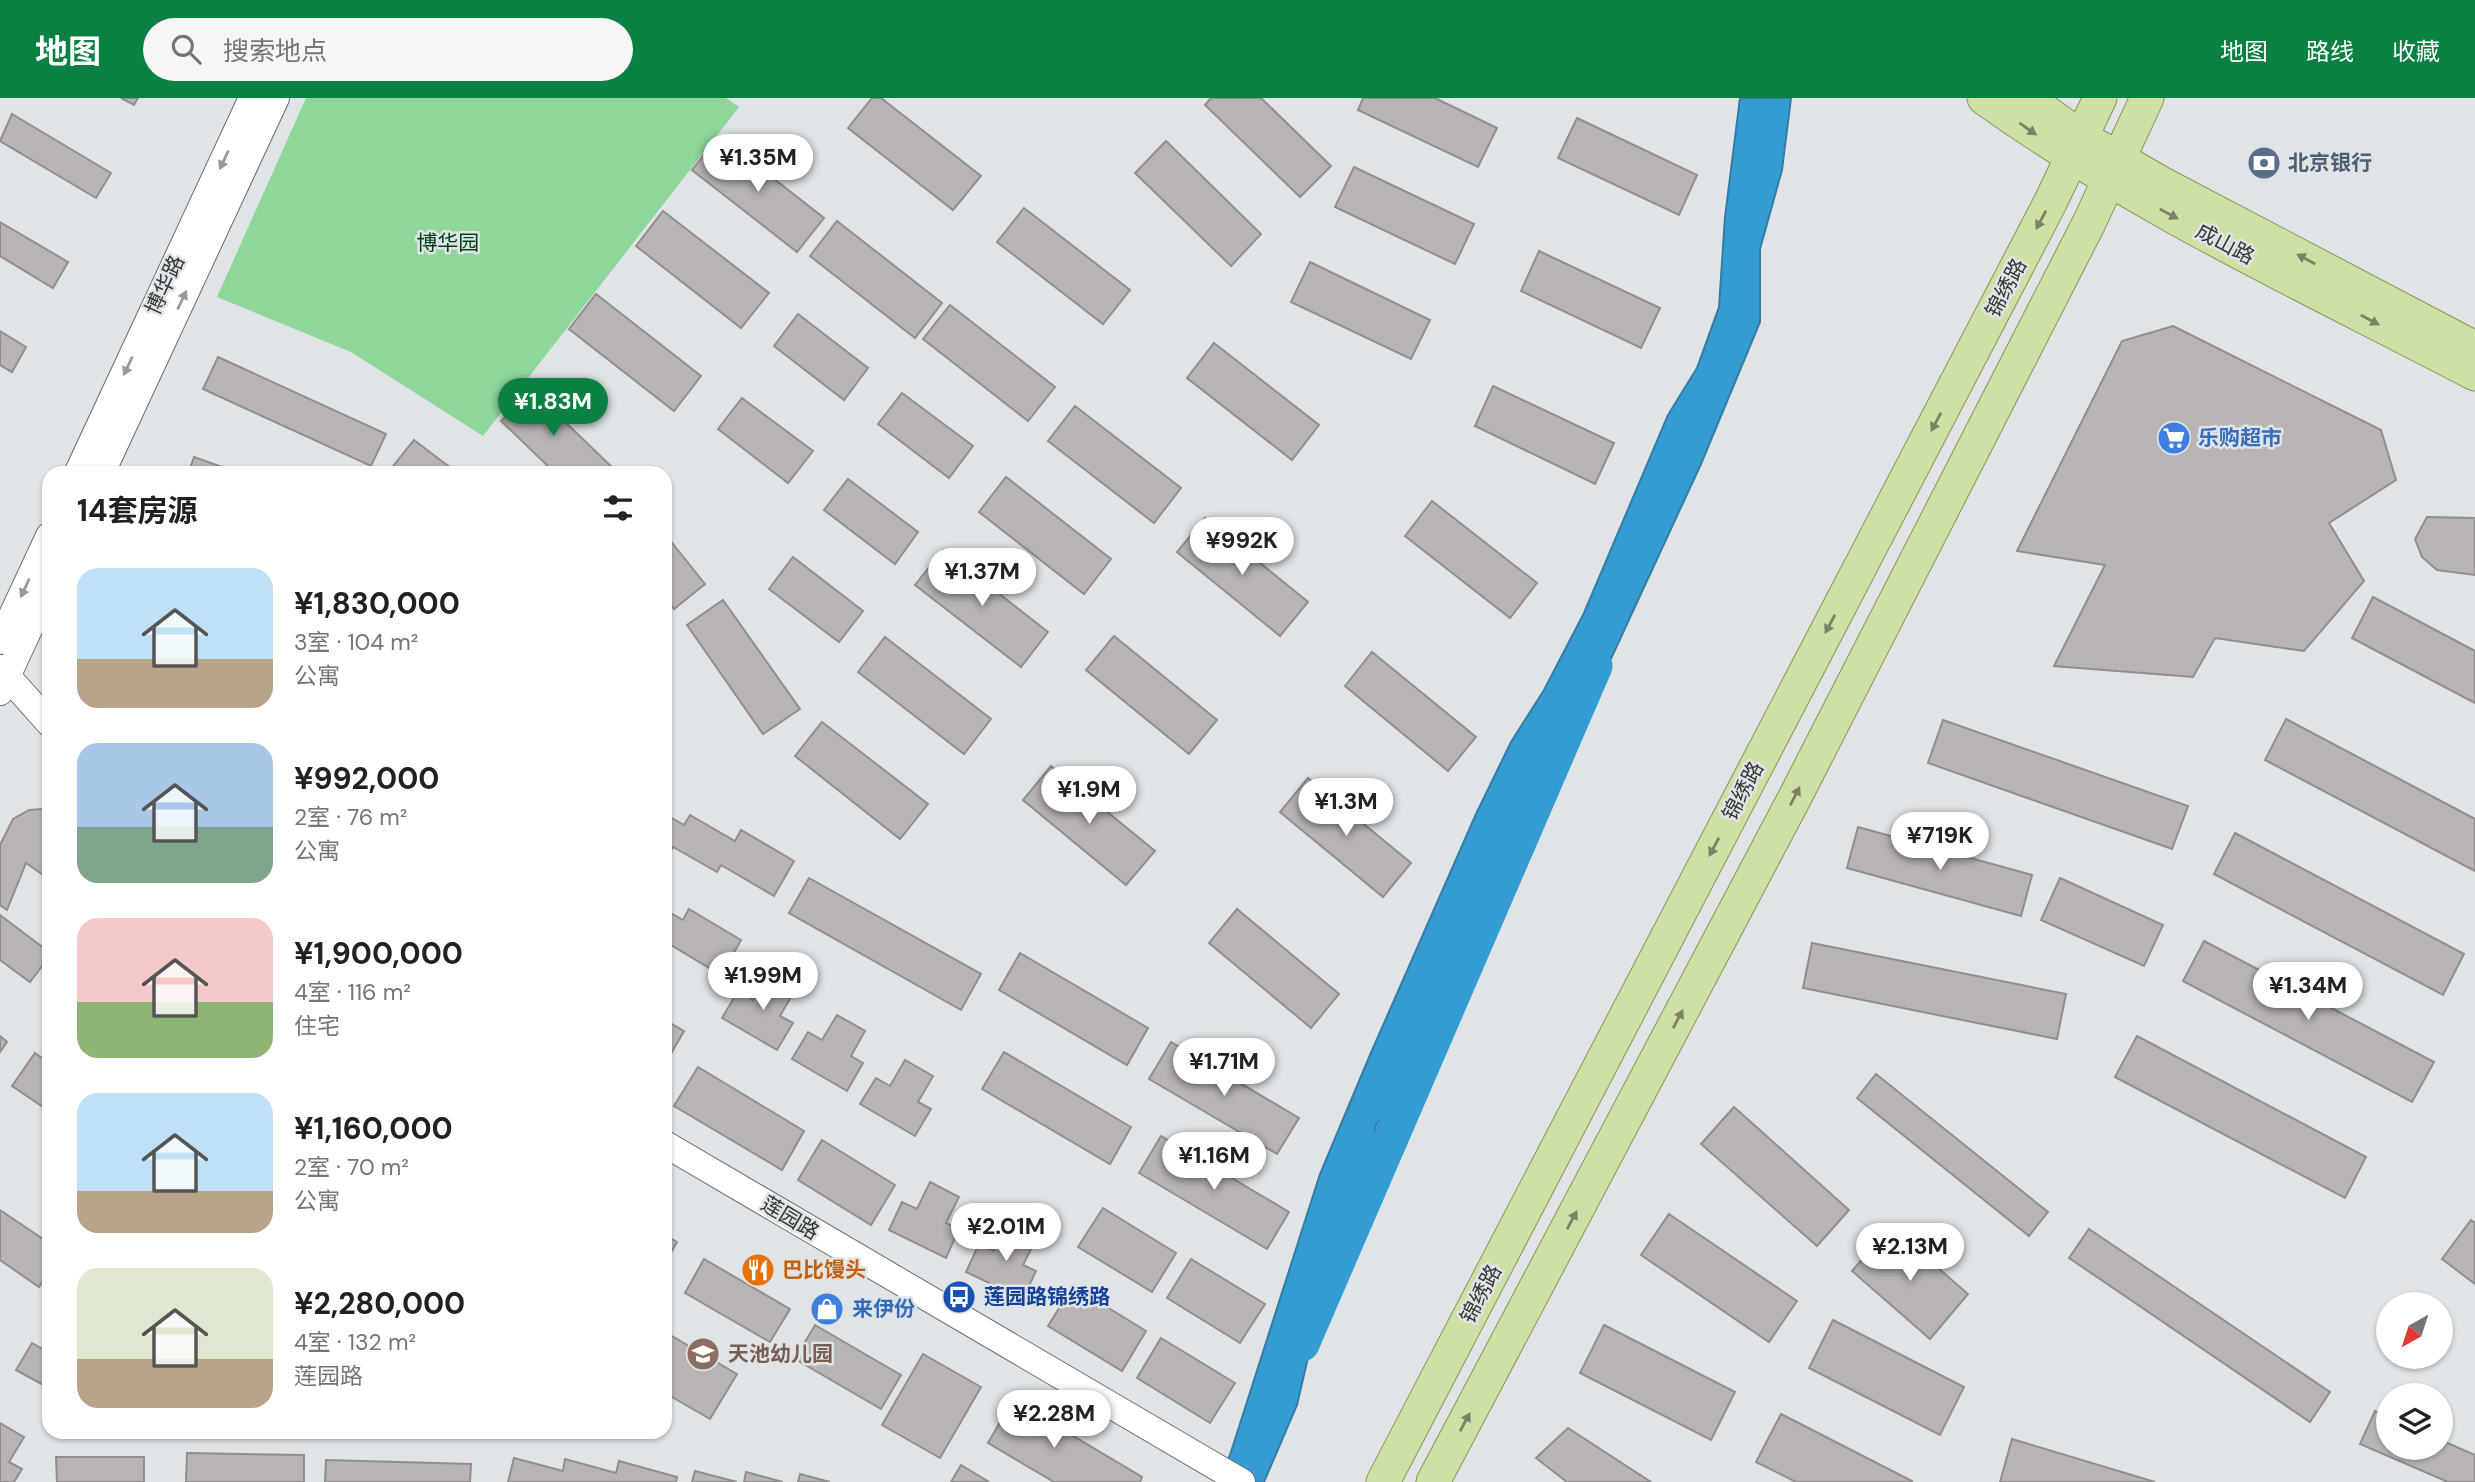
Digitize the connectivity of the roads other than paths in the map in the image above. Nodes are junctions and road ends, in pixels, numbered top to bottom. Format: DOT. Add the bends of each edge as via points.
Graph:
graph roads {
  1 [pos="253,98"];
  2 [pos="276,98"];
  3 [pos="1984,98"];
  4 [pos="2026,98"];
  5 [pos="2101,98"];
  6 [pos="2147,98"];
  7 [pos="2077,149"];
  8 [pos="2114,170"];
  9 [pos="2475,348"];
  10 [pos="2475,374"];
  11 [pos="81,466"];
  12 [pos="105,466"];
  13 [pos="42,551"];
  14 [pos="42,600"];
  15 [pos="0,641"];
  16 [pos="2,679"];
  17 [pos="42,716"];
  18 [pos="672,1148"];
  19 [pos="1242,1482"];
  20 [pos="1383,1482"];
  21 [pos="1433,1482"];
  1 -- 11 [label="street, 博华路, one-way"];
  12 -- 2 [label="street, 博华路, one-way"];
  3 -- 7 [label="main road, 成山路, one-way"];
  4 -- 7 [label="main road, 成山路"];
  5 -- 7 [label="main road, 锦绣路"];
  6 -- 8 [label="main road, 锦绣路"];
  7 -- 8 [label="main road, 成山路"];
  7 -- 20 [label="main road, 锦绣路, one-way"];
  9 -- 8 [label="main road, 成山路, one-way"];
  8 -- 10 [label="main road, 成山路, one-way"];
  21 -- 8 [label="main road, 锦绣路, one-way" via="1788,811"];
  13 -- 15 [label="street, one-way"];
  14 -- 16 [label="street"];
  16 -- 17 [label="street"];
  18 -- 19 [label="street, 莲园路"];
}
